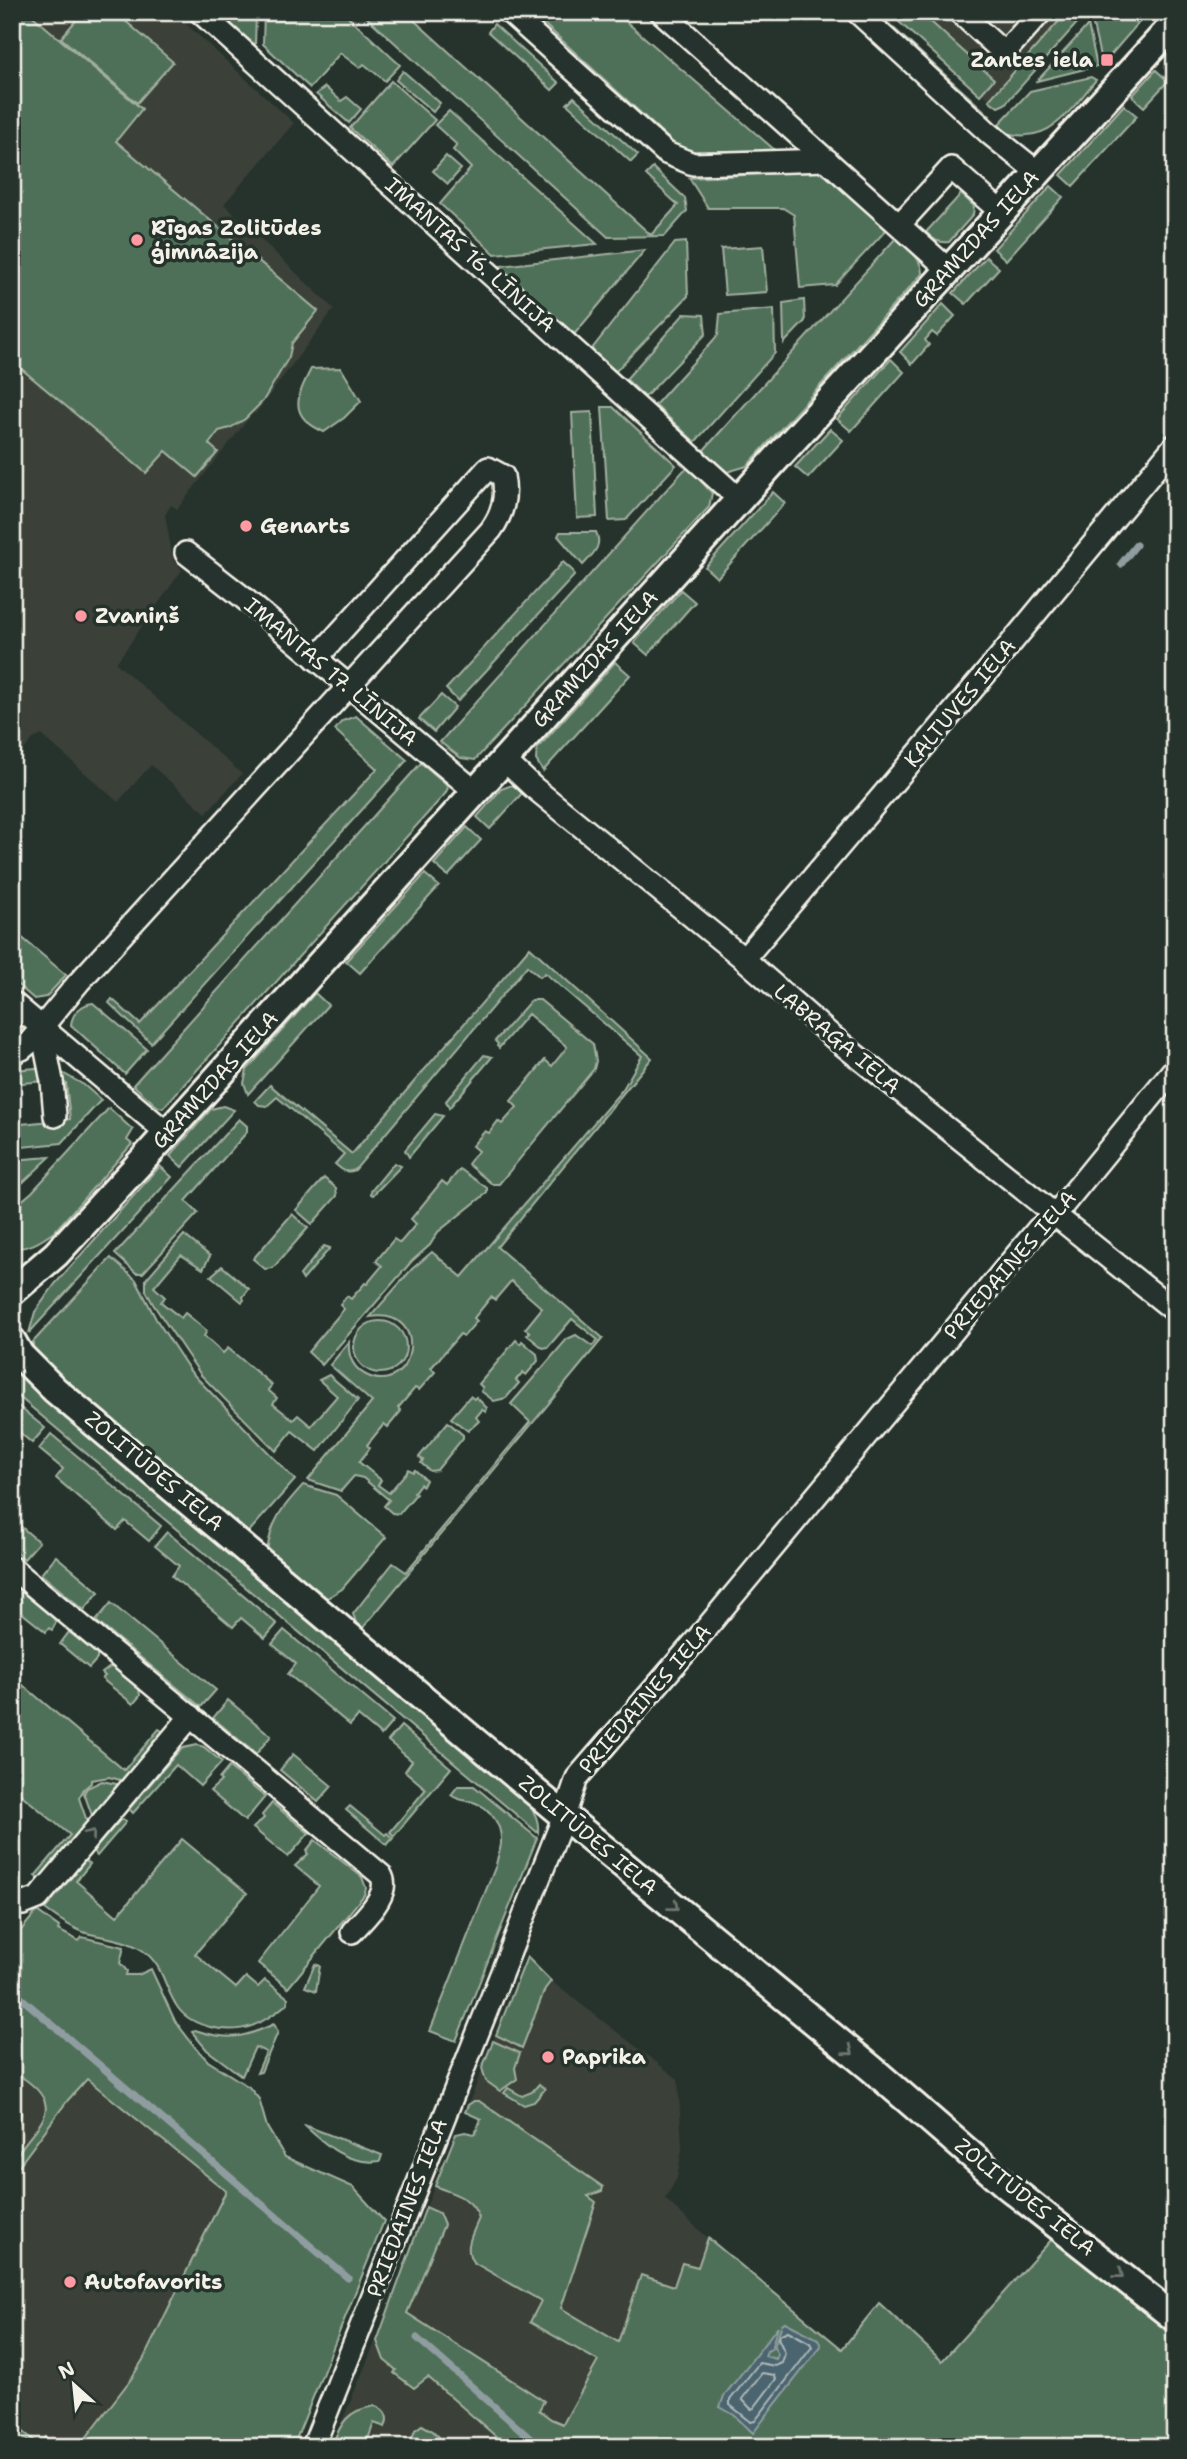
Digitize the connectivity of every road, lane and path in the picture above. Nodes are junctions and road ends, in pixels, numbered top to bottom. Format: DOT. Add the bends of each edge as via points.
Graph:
graph roads {
  1 [pos="200,12"];
  2 [pos="509,12"];
  3 [pos="661,12"];
  4 [pos="857,12"];
  5 [pos="959,12"];
  6 [pos="1041,12"];
  7 [pos="1175,23"];
  8 [pos="827,160"];
  9 [pos="1037,172"];
  10 [pos="1001,212"];
  11 [pos="900,224"];
  12 [pos="948,270"];
  13 [pos="1175,445"];
  14 [pos="739,499"];
  15 [pos="186,553"];
  16 [pos="316,659"];
  17 [pos="348,685"];
  18 [pos="505,760"];
  19 [pos="475,792"];
  20 [pos="744,959"];
  21 [pos="12,1002"];
  22 [pos="41,1026"];
  23 [pos="12,1053"];
  24 [pos="1175,1068"];
  25 [pos="55,1116"];
  26 [pos="167,1133"];
  27 [pos="1055,1216"];
  28 [pos="12,1292"];
  29 [pos="1175,1311"];
  30 [pos="12,1341"];
  31 [pos="12,1569"];
  32 [pos="191,1716"];
  33 [pos="564,1816"];
  34 [pos="12,1899"];
  35 [pos="352,1932"];
  36 [pos="1175,2318"];
  37 [pos="313,2447"];
  1 -- 14 [label="street, IMANTAS 16. LĪNIJA"];
  2 -- 8 [label="street" via="666,153 693,164"];
  3 -- 8 [label="street"];
  4 -- 9 [label="street"];
  5 -- 6 [label="street" via="1004,53"];
  7 -- 9 [label="street, GRAMZDAS IELA"];
  8 -- 11 [label="street"];
  9 -- 10 [label="street, GRAMZDAS IELA"];
  10 -- 11 [label="street" via="951,168"];
  10 -- 12 [label="street, GRAMZDAS IELA"];
  11 -- 12 [label="street"];
  12 -- 14 [label="street, GRAMZDAS IELA"];
  13 -- 20 [label="street, KALTUVES IELA"];
  14 -- 18 [label="street, GRAMZDAS IELA"];
  15 -- 16 [label="street, IMANTAS 17. LĪNIJA"];
  16 -- 17 [label="street, IMANTAS 17. LĪNIJA"];
  16 -- 17 [label="street" via="488,468 503,476 504,503 491,530"];
  17 -- 19 [label="street, IMANTAS 17. LĪNIJA"];
  17 -- 22 [label="street"];
  18 -- 19 [label="street, GRAMZDAS IELA"];
  18 -- 20 [label="street, LABRAGA IELA"];
  19 -- 26 [label="street, GRAMZDAS IELA"];
  20 -- 27 [label="street, LABRAGA IELA"];
  21 -- 22 [label="street"];
  22 -- 23 [label="street" via="28,1044"];
  22 -- 25 [label="street"];
  22 -- 26 [label="street"];
  24 -- 27 [label="street, PRIEDAINES IELA"];
  26 -- 28 [label="street, GRAMZDAS IELA" via="56,1254"];
  27 -- 29 [label="street, LABRAGA IELA"];
  27 -- 33 [label="street, PRIEDAINES IELA" via="1038,1229 577,1777"];
  30 -- 33 [label="street, ZOLITŪDES IELA" via="55,1390"];
  31 -- 32 [label="street"];
  34 -- 32 [label="street, one-way" via="23,1904 38,1898"];
  32 -- 35 [label="street" via="381,1875 381,1896"];
  33 -- 36 [label="street, ZOLITŪDES IELA, one-way" via="1006,2185"];
  33 -- 37 [label="street, PRIEDAINES IELA"];
}
